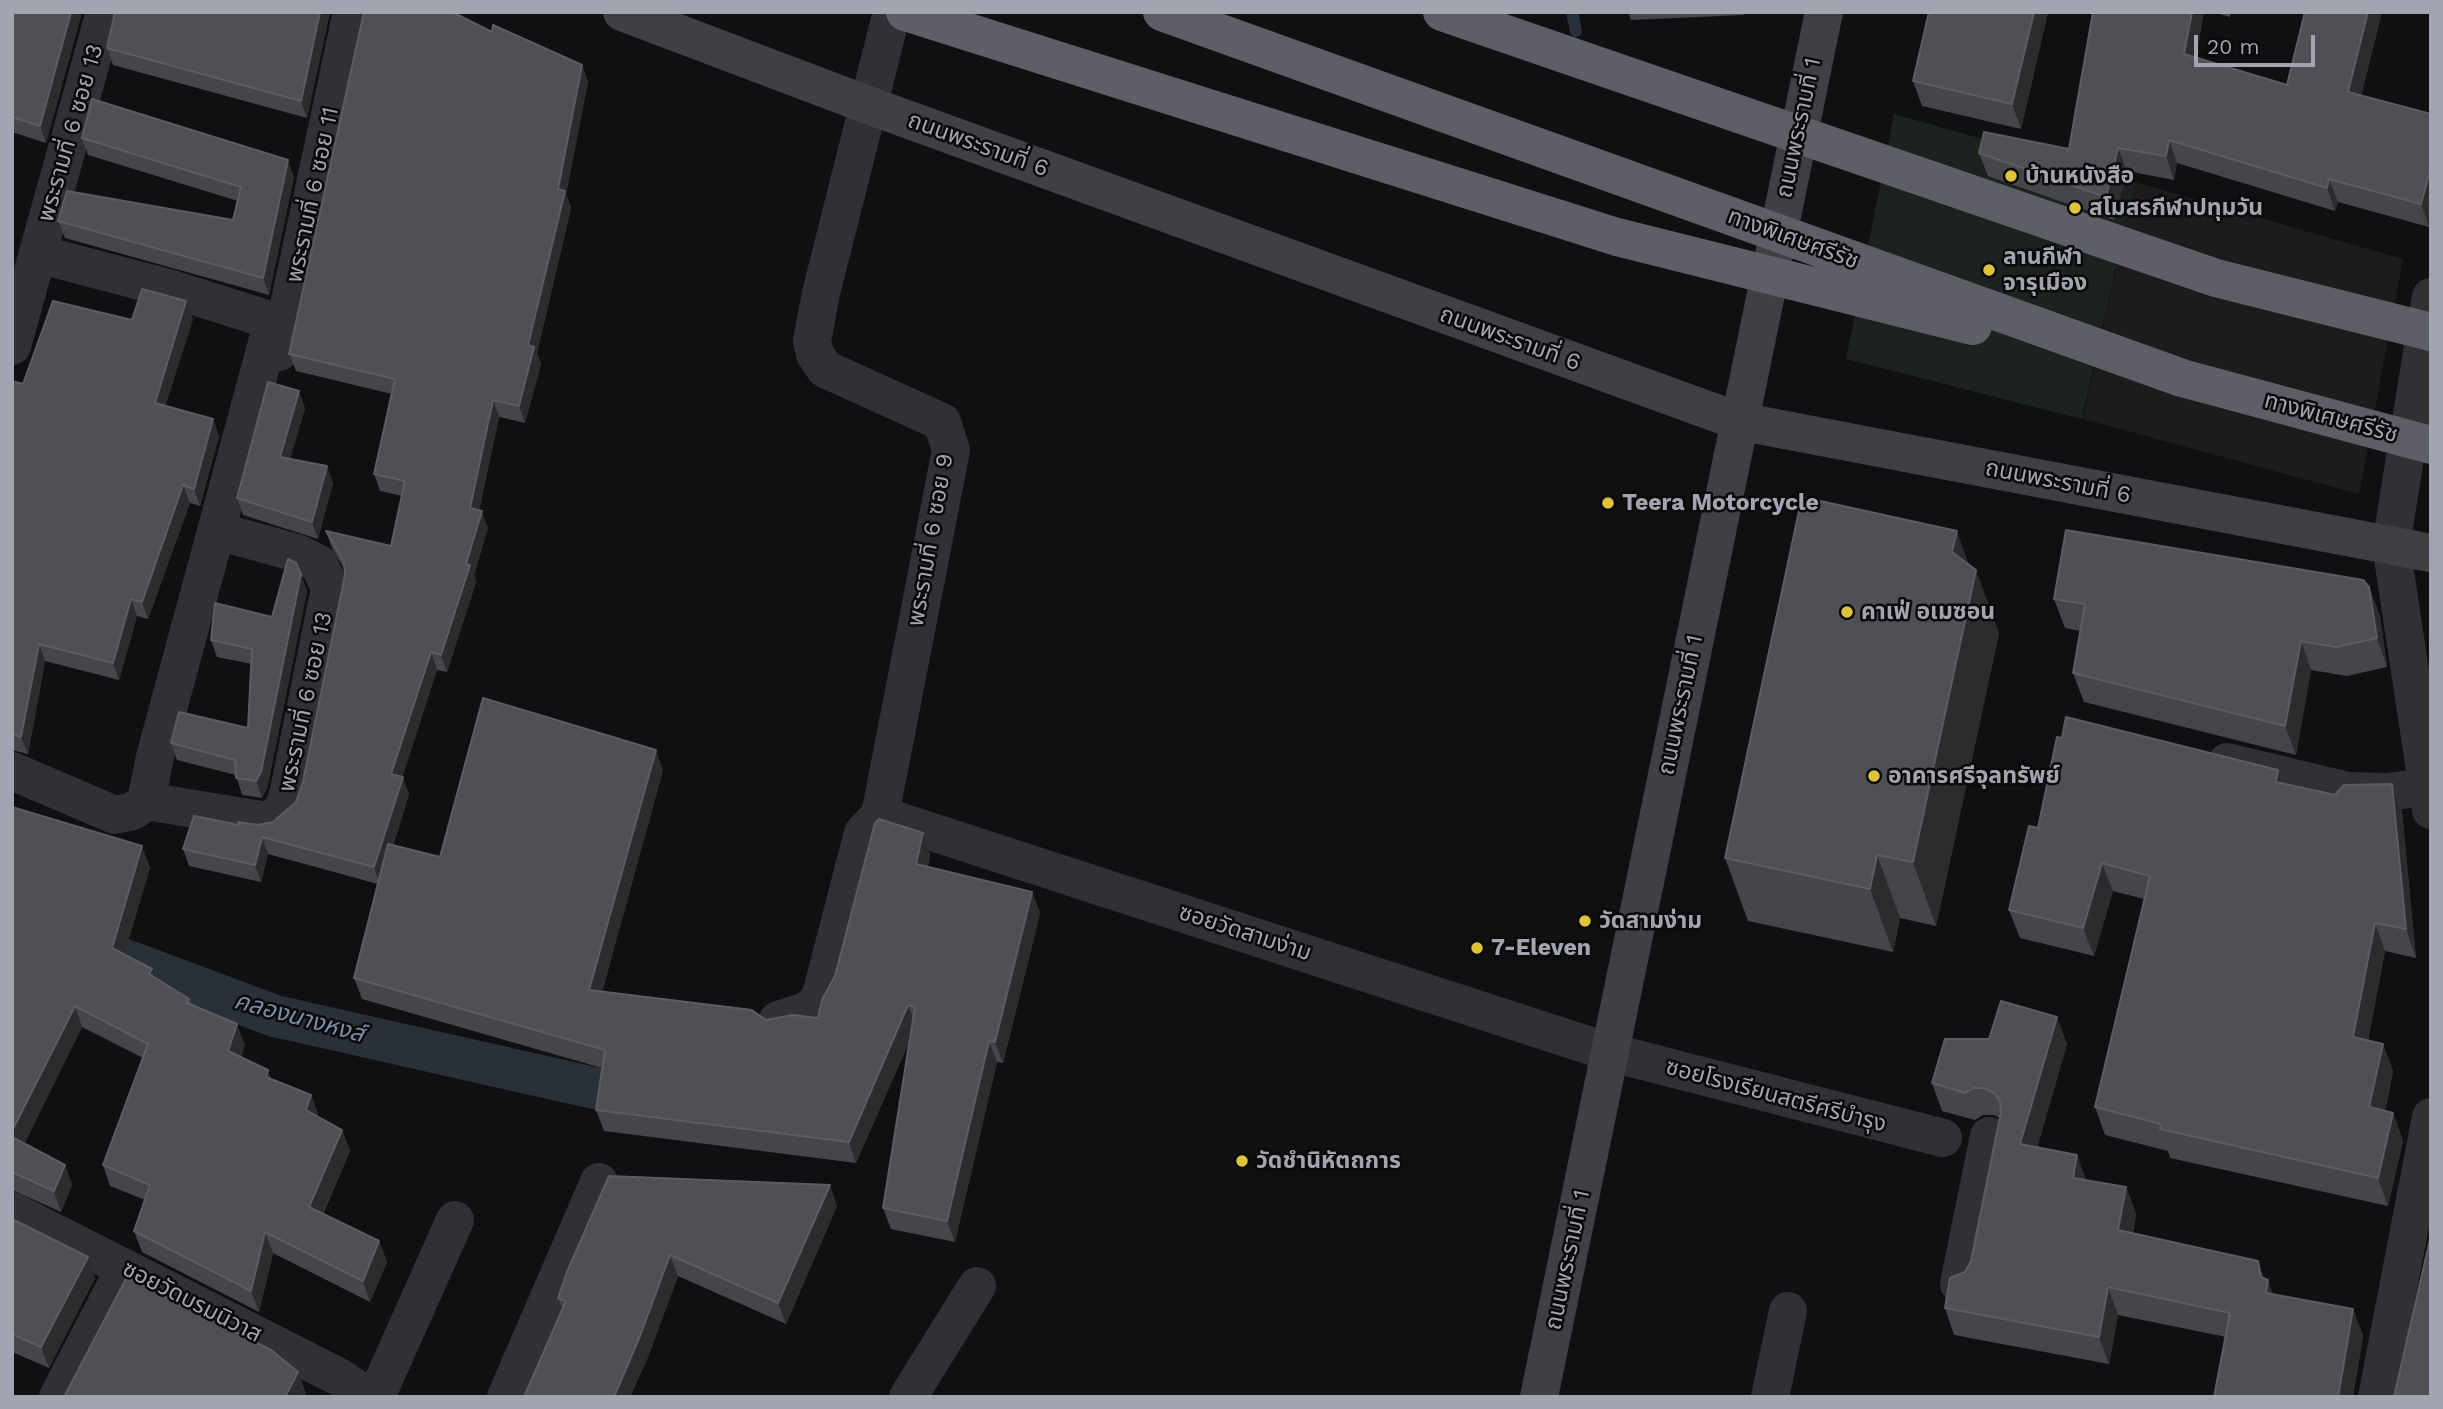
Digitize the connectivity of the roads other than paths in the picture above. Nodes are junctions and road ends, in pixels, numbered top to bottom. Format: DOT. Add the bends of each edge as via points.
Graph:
graph roads {
  1 [pos="105,12"];
  2 [pos="352,12"];
  3 [pos="622,12"];
  4 [pos="892,12"];
  5 [pos="905,12"];
  6 [pos="1162,12"];
  7 [pos="1442,12"];
  8 [pos="1824,12"];
  9 [pos="868,105"];
  10 [pos="37,254"];
  11 [pos="2431,297"];
  12 [pos="2431,332"];
  13 [pos="12,346"];
  14 [pos="273,377"];
  15 [pos="2182,378"];
  16 [pos="1738,421"];
  17 [pos="2431,445"];
  18 [pos="217,531"];
  19 [pos="2391,545"];
  20 [pos="2431,553"];
  21 [pos="2192,752"];
  22 [pos="12,771"];
  23 [pos="2429,798"];
  24 [pos="146,801"];
  25 [pos="880,815"];
  26 [pos="778,1020"];
  27 [pos="1609,1052"];
  28 [pos="2431,1117"];
  29 [pos="1989,1136"];
  30 [pos="1943,1138"];
  31 [pos="600,1182"];
  32 [pos="12,1211"];
  33 [pos="455,1220"];
  34 [pos="125,1268"];
  35 [pos="1959,1284"];
  36 [pos="977,1286"];
  37 [pos="1788,1311"];
  38 [pos="1545,1396"];
  39 [pos="58,1397"];
  40 [pos="369,1397"];
  41 [pos="376,1397"];
  42 [pos="506,1397"];
  43 [pos="908,1397"];
  44 [pos="1770,1397"];
  45 [pos="2377,1397"];
  1 -- 10 [label="street, พระรามที่ 6 ซอย 13"];
  2 -- 14 [label="street, พระรามที่ 6 ซอย 11"];
  3 -- 9 [label="main road, ถนนพระรามที่ 6"];
  4 -- 9 [label="street, พระรามที่ 6 ซอย 9"];
  5 -- 15 [label="highway, bridge" via="1616,237"];
  6 -- 15 [label="highway, ทางพิเศษศรีรัช, bridge"];
  7 -- 12 [label="highway, bridge" via="2216,278"];
  8 -- 16 [label="main road, ถนนพระรามที่ 1"];
  9 -- 16 [label="main road, ถนนพระรามที่ 6"];
  9 -- 25 [label="street, พระรามที่ 6 ซอย 9" via="817,314 814,355 825,369 942,422 951,450"];
  10 -- 13 [label="street, พระรามที่ 6 ซอย 13"];
  10 -- 18 [label="street, พระรามที่ 6 ซอย 13" via="273,321"];
  11 -- 19 [label="street"];
  15 -- 17 [label="highway, ทางพิเศษศรีรัช, bridge"];
  16 -- 19 [label="main road, ถนนพระรามที่ 6"];
  16 -- 27 [label="main road, ถนนพระรามที่ 1"];
  18 -- 24 [label="street, พระรามที่ 6 ซอย 13"];
  18 -- 24 [label="street, พระรามที่ 6 ซอย 13" via="297,553 319,564 330,588 288,795 282,811 267,821"];
  19 -- 20 [label="main road, ถนนพระรามที่ 6"];
  19 -- 23 [label="street"];
  21 -- 23 [label="street" via="2348,791"];
  22 -- 24 [label="street" via="115,815 134,811"];
  25 -- 26 [label="street, พระรามที่ 6 ซอย 9" via="863,833 817,1003"];
  25 -- 27 [label="street, ซอยวัดสามง่าม"];
  27 -- 30 [label="street, ซอยโรงเรียนสตรีศรีบำรุง"];
  27 -- 38 [label="main road, ถนนพระรามที่ 1"];
  28 -- 45 [label="street"];
  29 -- 35 [label="street"];
  31 -- 42 [label="street"];
  32 -- 34 [label="street, ซอยวัดบรมนิวาส"];
  33 -- 41 [label="street"];
  34 -- 39 [label="street"];
  34 -- 40 [label="street, ซอยวัดบรมนิวาส" via="339,1377"];
  36 -- 43 [label="street"];
  37 -- 44 [label="street"];
}
